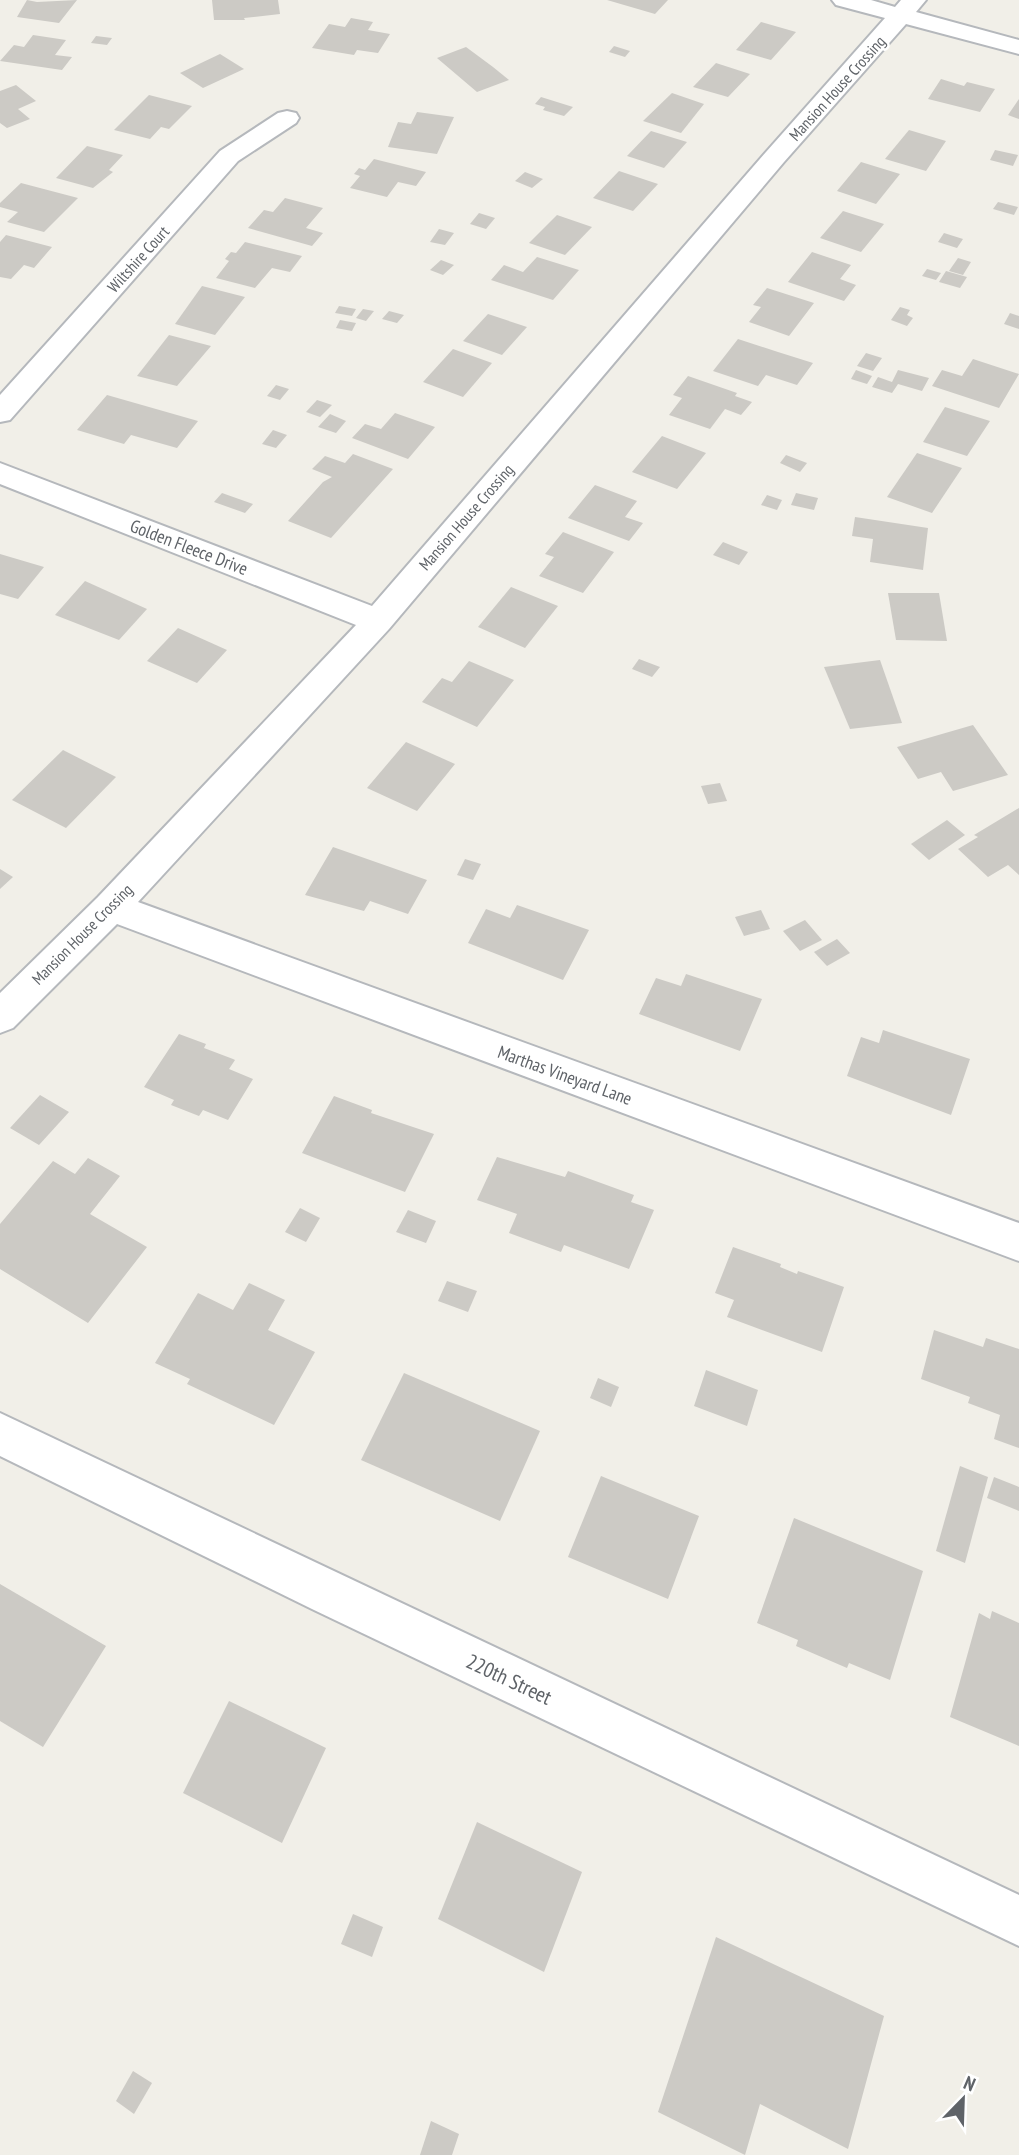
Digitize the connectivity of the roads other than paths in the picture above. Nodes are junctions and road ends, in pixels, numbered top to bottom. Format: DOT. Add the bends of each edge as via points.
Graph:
graph roads {
  1 [pos="845,0"];
  2 [pos="909,8"];
  3 [pos="1019,47"];
  4 [pos="287,118"];
  5 [pos="0,413"];
  6 [pos="0,474"];
  7 [pos="378,621"];
  8 [pos="111,907"];
  9 [pos="0,1017"];
  10 [pos="1019,1242"];
  11 [pos="0,1434"];
  12 [pos="1019,1921"];
  1 -- 2 [label="street"];
  2 -- 3 [label="street"];
  2 -- 7 [label="street, Mansion House Crossing" via="775,157"];
  4 -- 5 [label="street, Wiltshire Court" via="229,156"];
  6 -- 7 [label="street, Golden Fleece Drive"];
  7 -- 8 [label="street, Mansion House Crossing"];
  8 -- 9 [label="street, Mansion House Crossing"];
  8 -- 10 [label="street, Marthas Vineyard Lane"];
  11 -- 12 [label="street, 220th Street"];
}
